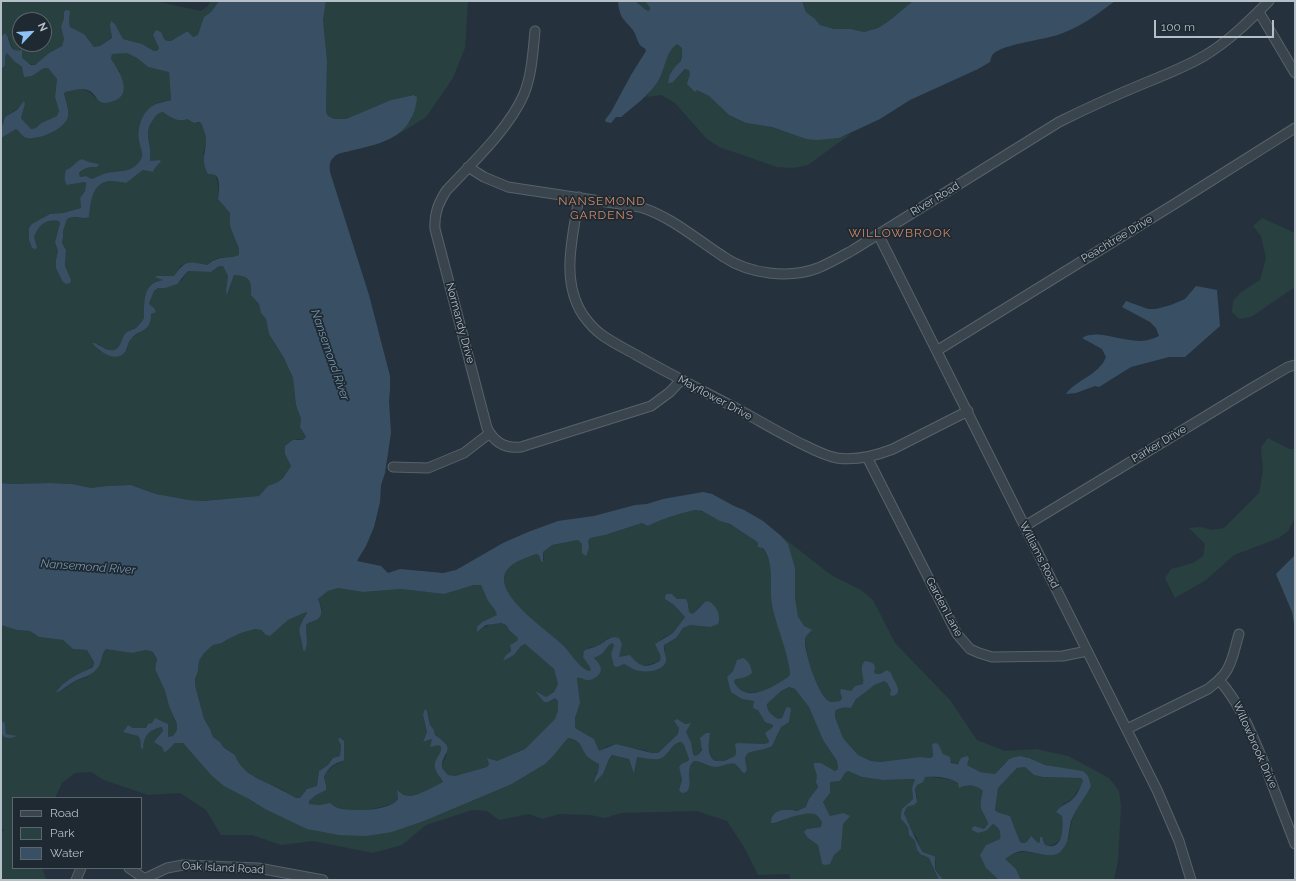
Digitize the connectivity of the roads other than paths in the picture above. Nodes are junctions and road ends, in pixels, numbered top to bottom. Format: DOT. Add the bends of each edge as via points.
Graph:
graph roads {
  1 [pos="1269,1"];
  2 [pos="1259,12"];
  3 [pos="535,30"];
  4 [pos="1295,73"];
  5 [pos="1295,128"];
  6 [pos="468,168"];
  7 [pos="579,197"];
  8 [pos="878,234"];
  9 [pos="938,350"];
  10 [pos="1295,365"];
  11 [pos="681,380"];
  12 [pos="968,411"];
  13 [pos="490,433"];
  14 [pos="867,457"];
  15 [pos="393,467"];
  16 [pos="1025,526"];
  17 [pos="1239,634"];
  18 [pos="1087,651"];
  19 [pos="1219,680"];
  20 [pos="1127,728"];
  21 [pos="1295,844"];
  22 [pos="81,869"];
  23 [pos="130,869"];
  24 [pos="76,880"];
  25 [pos="323,880"];
  26 [pos="1191,880"];
  1 -- 2 [label="street, River Road"];
  2 -- 4 [label="street"];
  2 -- 8 [label="street, River Road" via="1202,57 1183,68 1059,122"];
  3 -- 6 [label="street, Normandy Drive" via="529,79 522,99 498,134"];
  5 -- 9 [label="street, Peachtree Drive"];
  6 -- 7 [label="street, River Road" via="508,186"];
  6 -- 13 [label="street, Normandy Drive" via="440,201 435,216 435,229"];
  7 -- 8 [label="street, River Road" via="640,207 654,212 668,218 725,258 768,272 798,272 818,268"];
  7 -- 11 [label="street, Mayflower Drive" via="570,279 583,315 601,334"];
  8 -- 9 [label="street, Williams Road"];
  9 -- 12 [label="street, Williams Road"];
  10 -- 16 [label="street, Parker Drive" via="1252,388"];
  11 -- 13 [label="street" via="661,400 651,406 521,447 501,444"];
  11 -- 14 [label="street, Mayflower Drive" via="823,454 849,460"];
  12 -- 14 [label="street, Mayflower Drive" via="893,449"];
  12 -- 16 [label="street, Williams Road"];
  13 -- 15 [label="street" via="464,453 428,468"];
  14 -- 18 [label="street, Garden Lane" via="957,634 970,648 979,654 992,657 1063,656"];
  16 -- 18 [label="street, Williams Road"];
  17 -- 19 [label="street" via="1226,672"];
  18 -- 20 [label="street, Williams Road"];
  19 -- 20 [label="street" via="1208,689"];
  19 -- 21 [label="street, Willowbrook Drive" via="1235,700 1256,745"];
  20 -- 26 [label="street, Williams Road" via="1173,827"];
  22 -- 24 [label="street"];
  23 -- 25 [label="street, Oak Island Road" via="146,878 167,868 183,865 258,868"];
}
